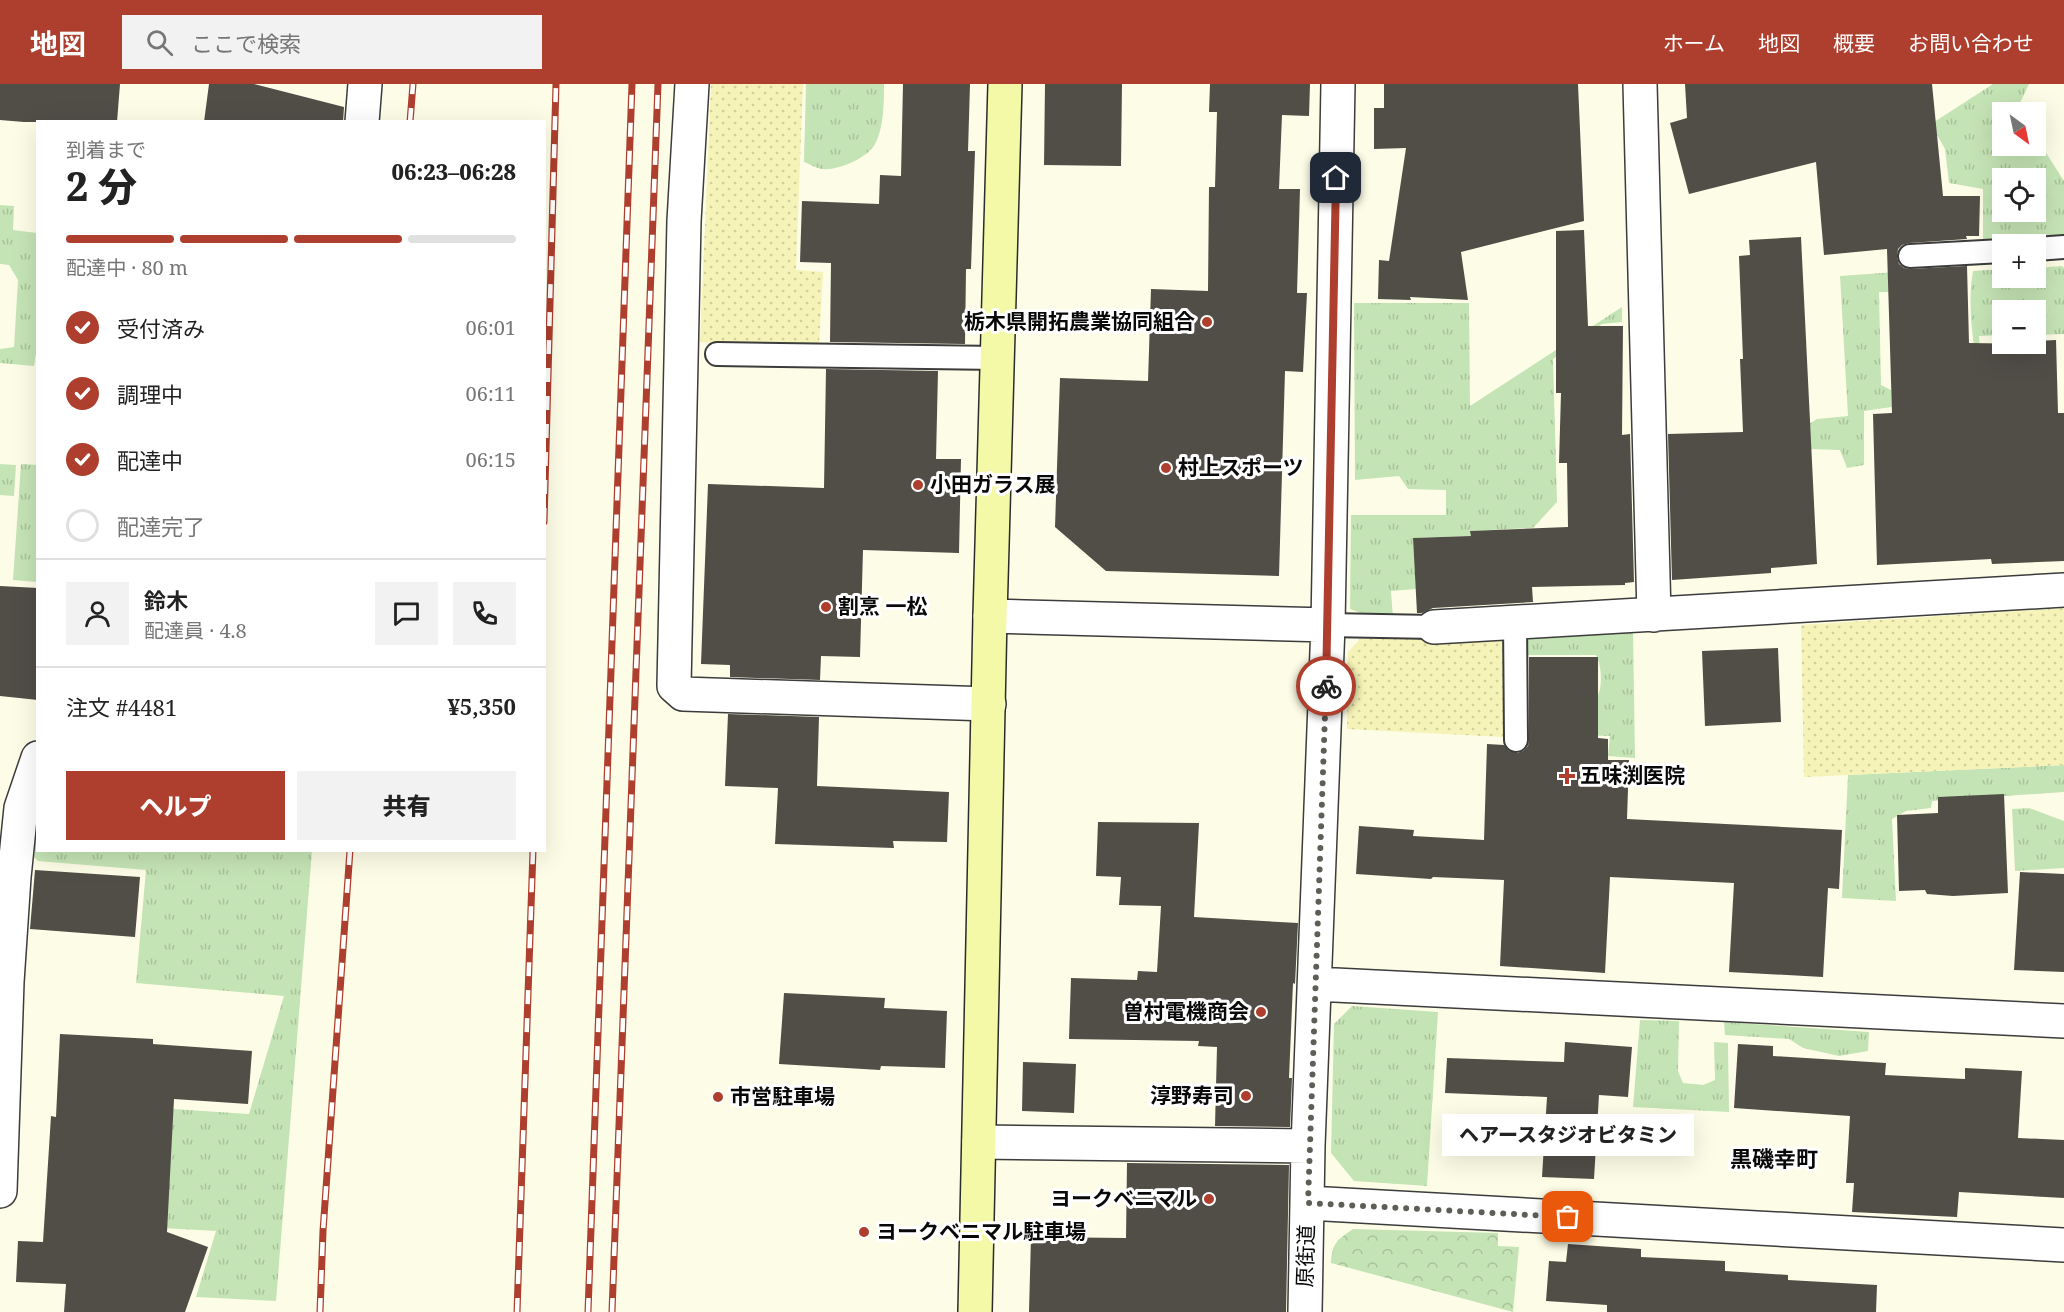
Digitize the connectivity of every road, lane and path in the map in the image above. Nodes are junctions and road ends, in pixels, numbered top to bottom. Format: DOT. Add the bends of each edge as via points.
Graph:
graph roads {
  1 [pos="365,84"];
  2 [pos="692,84"];
  3 [pos="1005,84"];
  4 [pos="1338,84"];
  5 [pos="1640,84"];
  6 [pos="362,120"];
  7 [pos="2064,247"];
  8 [pos="2046,248"];
  9 [pos="1992,252"];
  10 [pos="1910,256"];
  11 [pos="717,354"];
  12 [pos="998,358"];
  13 [pos="2064,590"];
  14 [pos="1654,615"];
  15 [pos="990,616"];
  16 [pos="1515,621"];
  17 [pos="1328,625"];
  18 [pos="1434,627"];
  19 [pos="989,704"];
  20 [pos="1516,740"];
  21 [pos="36,764"];
  22 [pos="1316,984"];
  23 [pos="2064,1021"];
  24 [pos="979,1143"];
  25 [pos="1308,1146"];
  26 [pos="0,1191"];
  27 [pos="1308,1203"];
  28 [pos="2064,1245"];
  29 [pos="975,1312"];
  30 [pos="1305,1312"];
  1 -- 6 [label="street"];
  2 -- 19 [label="street" via="684,221 674,686 683,694"];
  3 -- 12 [label="street"];
  4 -- 17 [label="street, 原街道"];
  5 -- 14 [label="street"];
  7 -- 8 [label="lane"];
  9 -- 10 [label="lane"];
  11 -- 12 [label="lane"];
  12 -- 15 [label="street"];
  13 -- 14 [label="street"];
  14 -- 16 [label="street"];
  15 -- 17 [label="street"];
  15 -- 19 [label="street"];
  16 -- 18 [label="street"];
  16 -- 20 [label="lane"];
  17 -- 18 [label="lane"];
  17 -- 22 [label="street, 原街道"];
  19 -- 24 [label="street"];
  21 -- 26 [label="street" via="21,808 14,877"];
  22 -- 23 [label="street"];
  22 -- 25 [label="street, 原街道"];
  24 -- 25 [label="street"];
  24 -- 29 [label="street"];
  25 -- 27 [label="street, 原街道"];
  27 -- 28 [label="street"];
  27 -- 30 [label="street, 原街道"];
}
